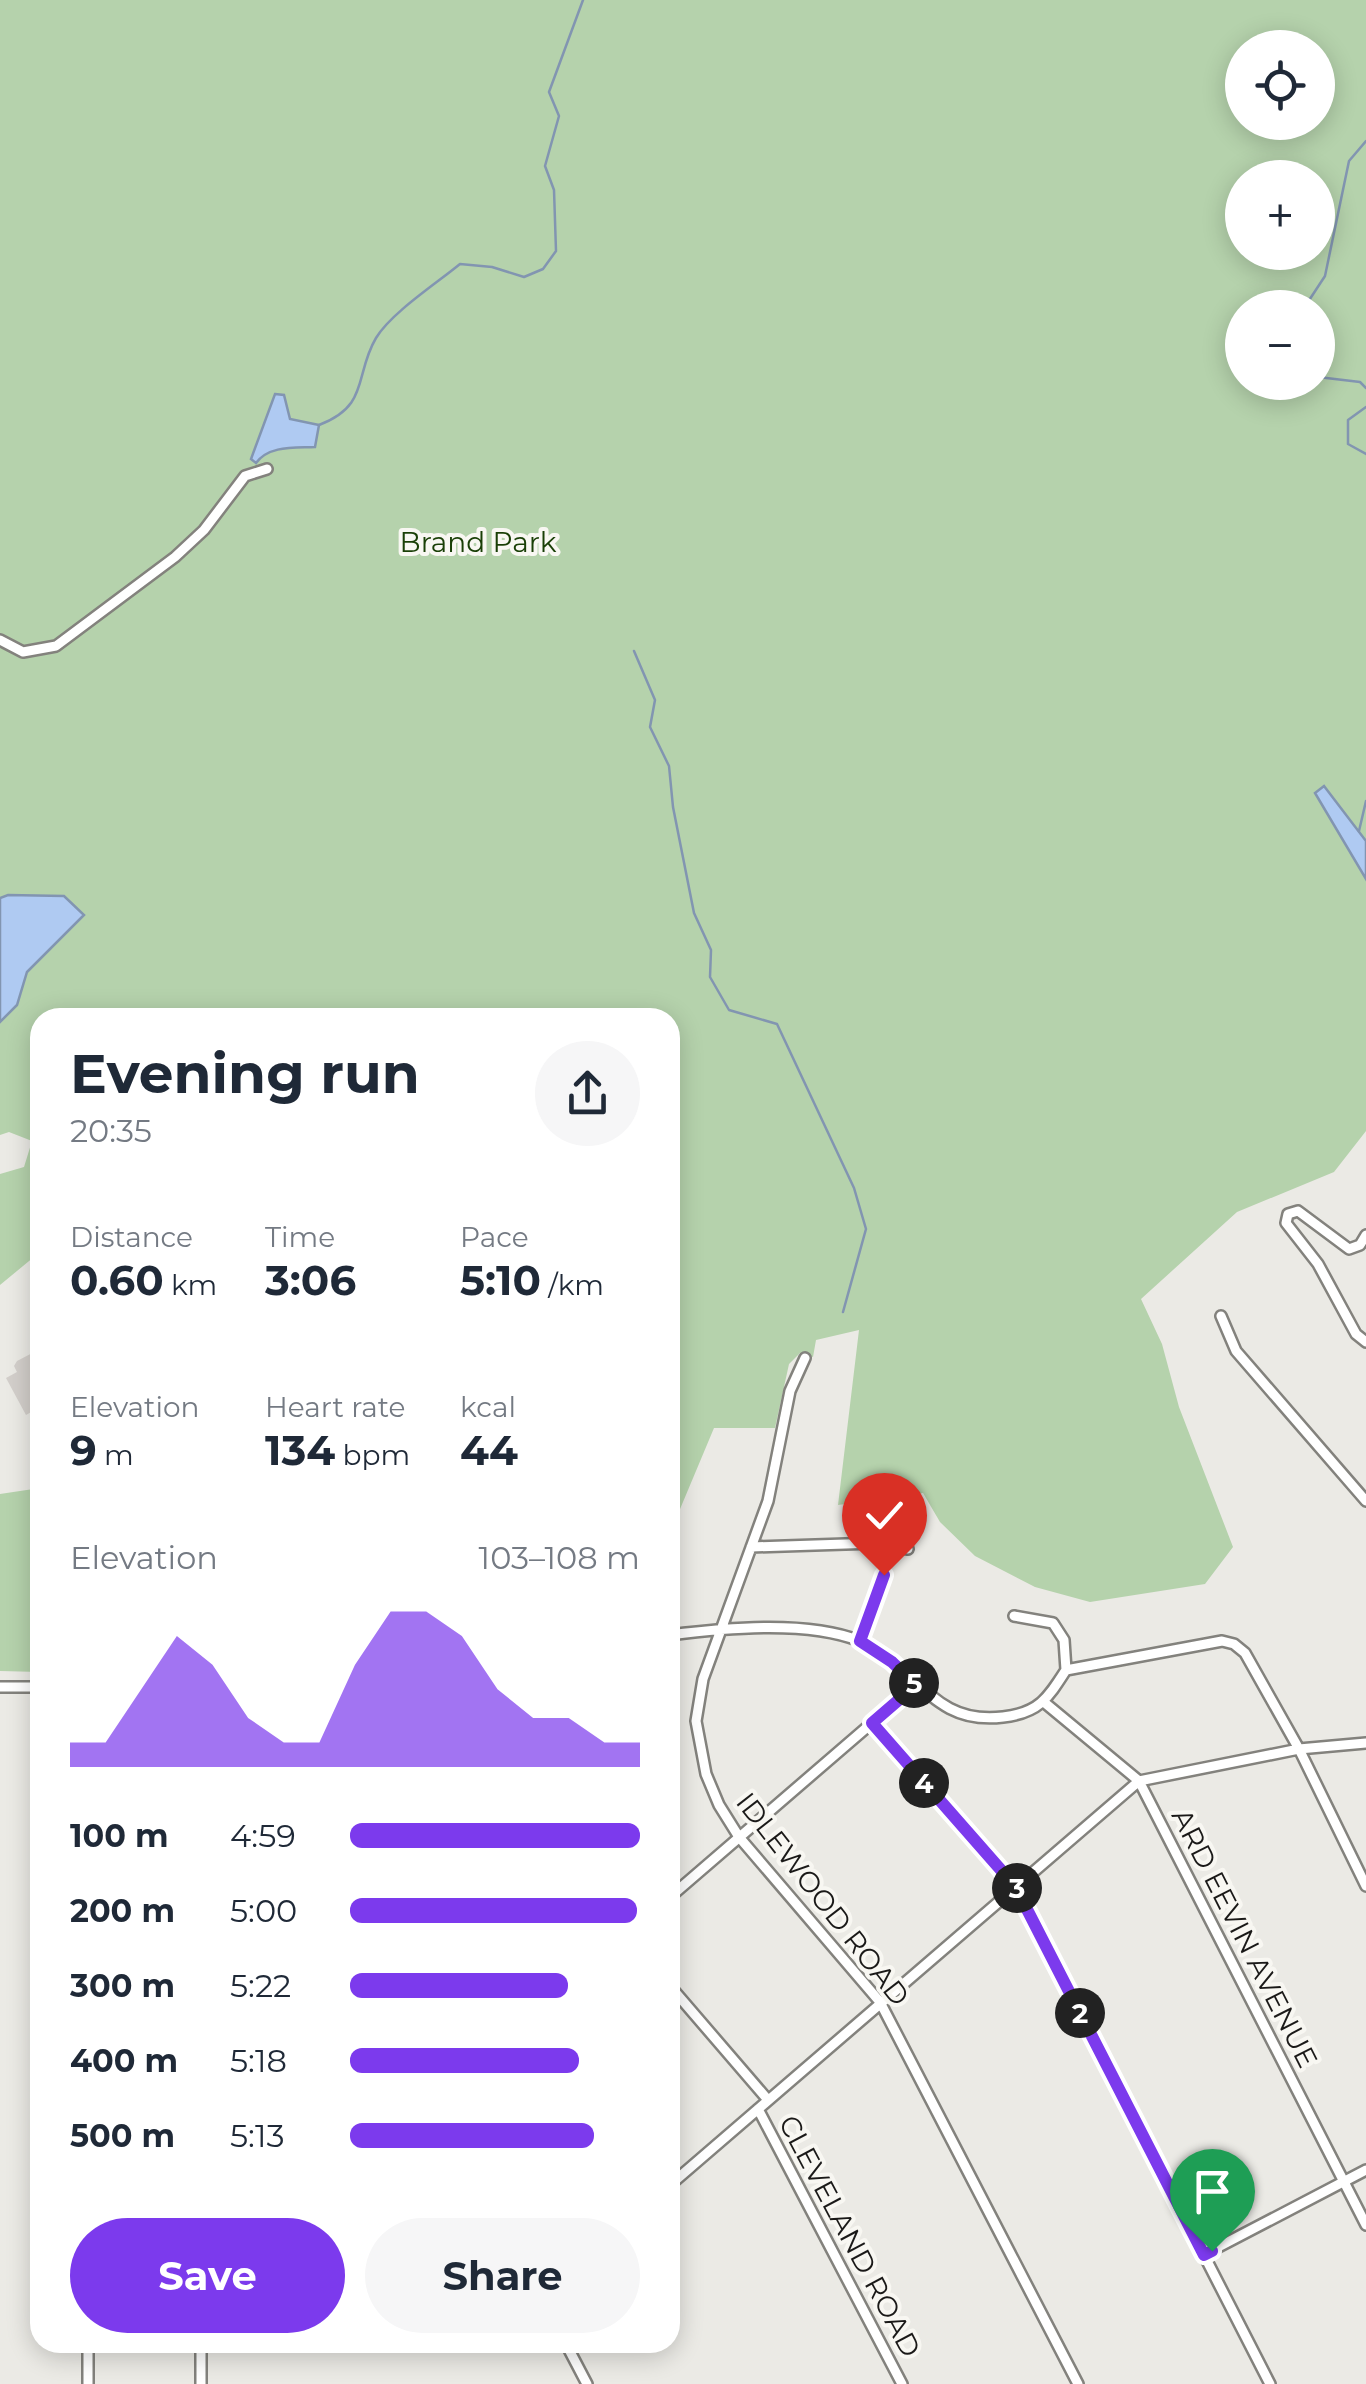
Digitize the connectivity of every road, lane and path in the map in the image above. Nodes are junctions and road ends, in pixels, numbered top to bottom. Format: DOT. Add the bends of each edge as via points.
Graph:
graph roads {
  1 [pos="266,468"];
  2 [pos="0,640"];
  3 [pos="1366,1236"];
  4 [pos="1221,1316"];
  5 [pos="1366,1342"];
  6 [pos="805,1358"];
  7 [pos="1366,1501"];
  8 [pos="751,1547"];
  9 [pos="908,1549"];
  10 [pos="884,1575"];
  11 [pos="1014,1616"];
  12 [pos="722,1628"];
  13 [pos="680,1634"];
  14 [pos="860,1641"];
  15 [pos="1066,1670"];
  16 [pos="916,1685"];
  17 [pos="0,1686"];
  18 [pos="30,1687"];
  19 [pos="1045,1703"];
  20 [pos="872,1723"];
  21 [pos="1366,1743"];
  22 [pos="1299,1749"];
  23 [pos="1139,1781"];
  24 [pos="739,1837"];
  25 [pos="1015,1886"];
  26 [pos="1366,1886"];
  27 [pos="680,1887"];
  28 [pos="680,1998"];
  29 [pos="880,2002"];
  30 [pos="768,2100"];
  31 [pos="758,2108"];
  32 [pos="1366,2170"];
  33 [pos="680,2176"];
  34 [pos="1344,2182"];
  35 [pos="1366,2225"];
  36 [pos="1204,2255"];
  37 [pos="88,2353"];
  38 [pos="202,2353"];
  39 [pos="571,2353"];
  40 [pos="88,2384"];
  41 [pos="201,2384"];
  42 [pos="586,2384"];
  43 [pos="902,2384"];
  44 [pos="1078,2384"];
  45 [pos="1270,2384"];
  1 -- 2 [label="street" via="244,476 176,557 56,646 23,652"];
  3 -- 5 [label="street" via="1349,1248 1298,1211 1286,1223"];
  4 -- 7 [label="street" via="1236,1351"];
  6 -- 8 [label="street, IDLEWOOD ROAD" via="790,1391 768,1502"];
  8 -- 9 [label="street" via="876,1543"];
  8 -- 12 [label="street, IDLEWOOD ROAD"];
  10 -- 14 [label="street"];
  11 -- 15 [label="street" via="1053,1623 1064,1640"];
  12 -- 13 [label="street"];
  12 -- 14 [label="street" via="818,1632"];
  12 -- 24 [label="street, IDLEWOOD ROAD" via="696,1721 706,1774"];
  14 -- 16 [label="street"];
  15 -- 19 [label="street"];
  15 -- 22 [label="street" via="1234,1644"];
  16 -- 19 [label="street" via="951,1712 982,1720"];
  16 -- 20 [label="street"];
  17 -- 18 [label="street"];
  19 -- 23 [label="street, ARD EEVIN AVENUE"];
  20 -- 24 [label="street"];
  20 -- 25 [label="street"];
  21 -- 22 [label="street"];
  22 -- 23 [label="street"];
  22 -- 26 [label="street"];
  23 -- 25 [label="street"];
  23 -- 34 [label="street, ARD EEVIN AVENUE"];
  24 -- 27 [label="street"];
  24 -- 29 [label="street, IDLEWOOD ROAD"];
  25 -- 29 [label="street"];
  25 -- 36 [label="street"];
  28 -- 30 [label="street, CLEVELAND ROAD"];
  29 -- 30 [label="street"];
  29 -- 44 [label="street, IDLEWOOD ROAD"];
  30 -- 31 [label="street"];
  31 -- 33 [label="street"];
  31 -- 43 [label="street, CLEVELAND ROAD"];
  32 -- 34 [label="street"];
  34 -- 35 [label="street, ARD EEVIN AVENUE"];
  34 -- 36 [label="street"];
  36 -- 45 [label="street"];
  37 -- 40 [label="street"];
  38 -- 41 [label="street"];
  39 -- 42 [label="street"];
}
